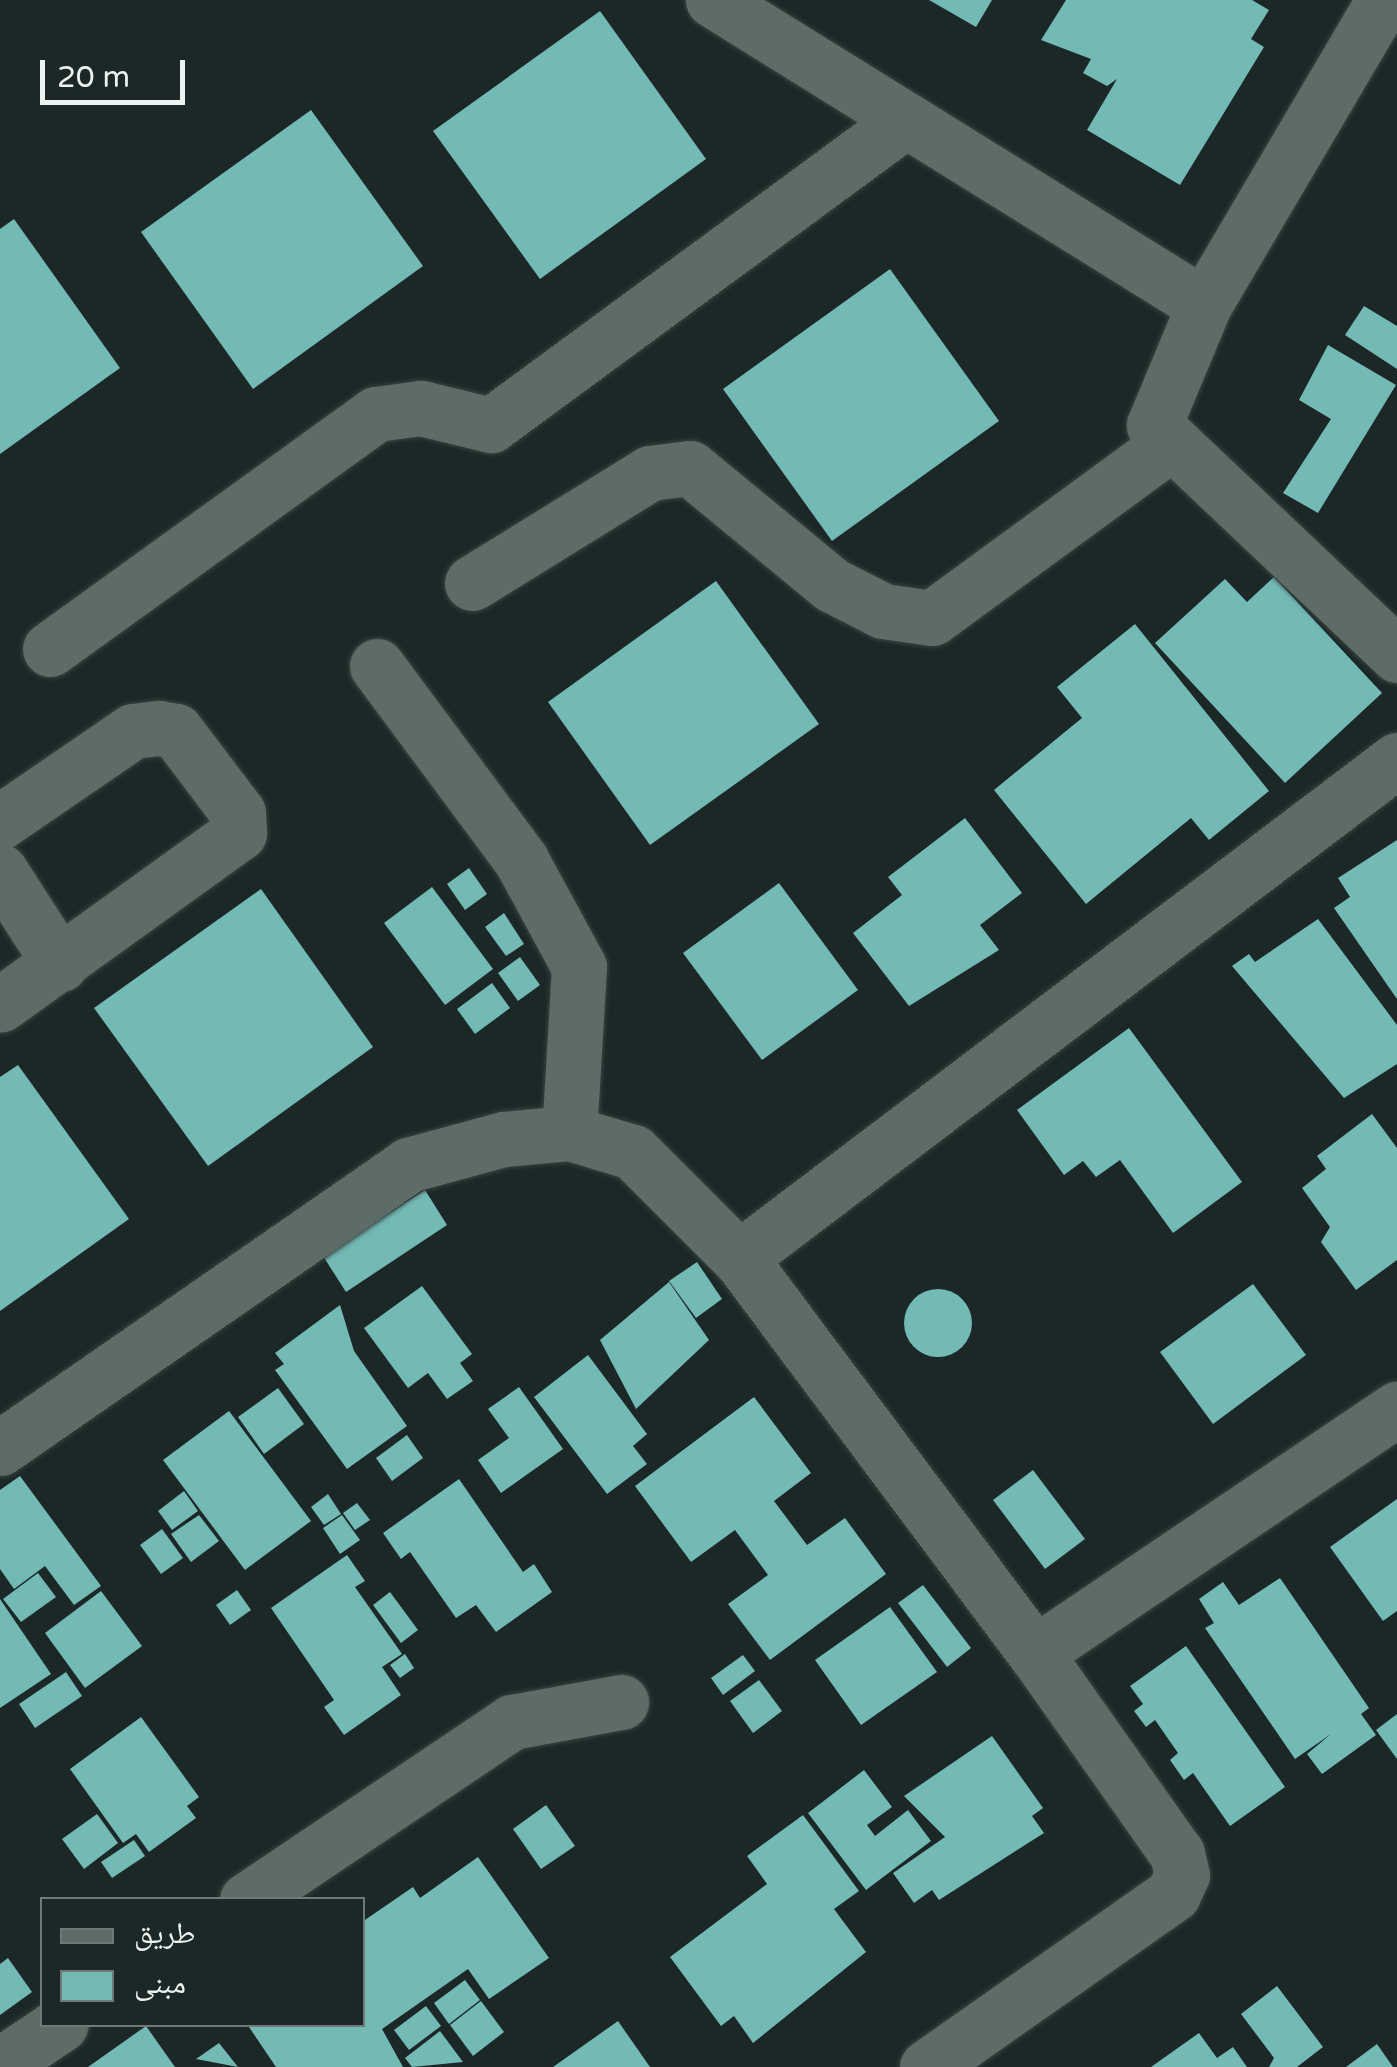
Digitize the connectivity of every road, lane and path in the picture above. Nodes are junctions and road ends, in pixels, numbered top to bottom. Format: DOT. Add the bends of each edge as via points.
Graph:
graph roads {
  1 [pos="713,0"];
  2 [pos="1384,0"];
  3 [pos="906,120"];
  4 [pos="1204,305"];
  5 [pos="1168,445"];
  6 [pos="472,583"];
  7 [pos="50,649"];
  8 [pos="1397,655"];
  9 [pos="376,666"];
  10 [pos="1397,760"];
  11 [pos="0,822"];
  12 [pos="0,871"];
  13 [pos="60,964"];
  14 [pos="0,1005"];
  15 [pos="569,1133"];
  16 [pos="739,1258"];
  17 [pos="1397,1409"];
  18 [pos="4,1437"];
  19 [pos="1036,1653"];
  20 [pos="621,1702"];
  21 [pos="251,1897"];
  22 [pos="57,2027"];
  23 [pos="0,2066"];
  24 [pos="927,2067"];
  1 -- 3 [label="street"];
  2 -- 4 [label="street"];
  3 -- 4 [label="street"];
  3 -- 7 [label="street" via="491,425 421,408 376,414"];
  4 -- 5 [label="street" via="1156,404 1154,425"];
  5 -- 6 [label="street" via="932,618 883,611 832,585 690,468 650,473"];
  5 -- 8 [label="street"];
  9 -- 15 [label="street" via="521,860 572,950 579,967"];
  10 -- 16 [label="street"];
  11 -- 13 [label="street" via="133,732 159,728 176,730 238,812 239,834 225,848"];
  12 -- 13 [label="street"];
  13 -- 14 [label="street"];
  15 -- 16 [label="street" via="633,1152"];
  15 -- 18 [label="street" via="504,1139 408,1165"];
  16 -- 19 [label="street"];
  17 -- 19 [label="street"];
  19 -- 24 [label="street" via="1177,1854 1182,1874 1173,1894"];
  20 -- 21 [label="street" via="512,1722"];
  22 -- 23 [label="street"];
}
